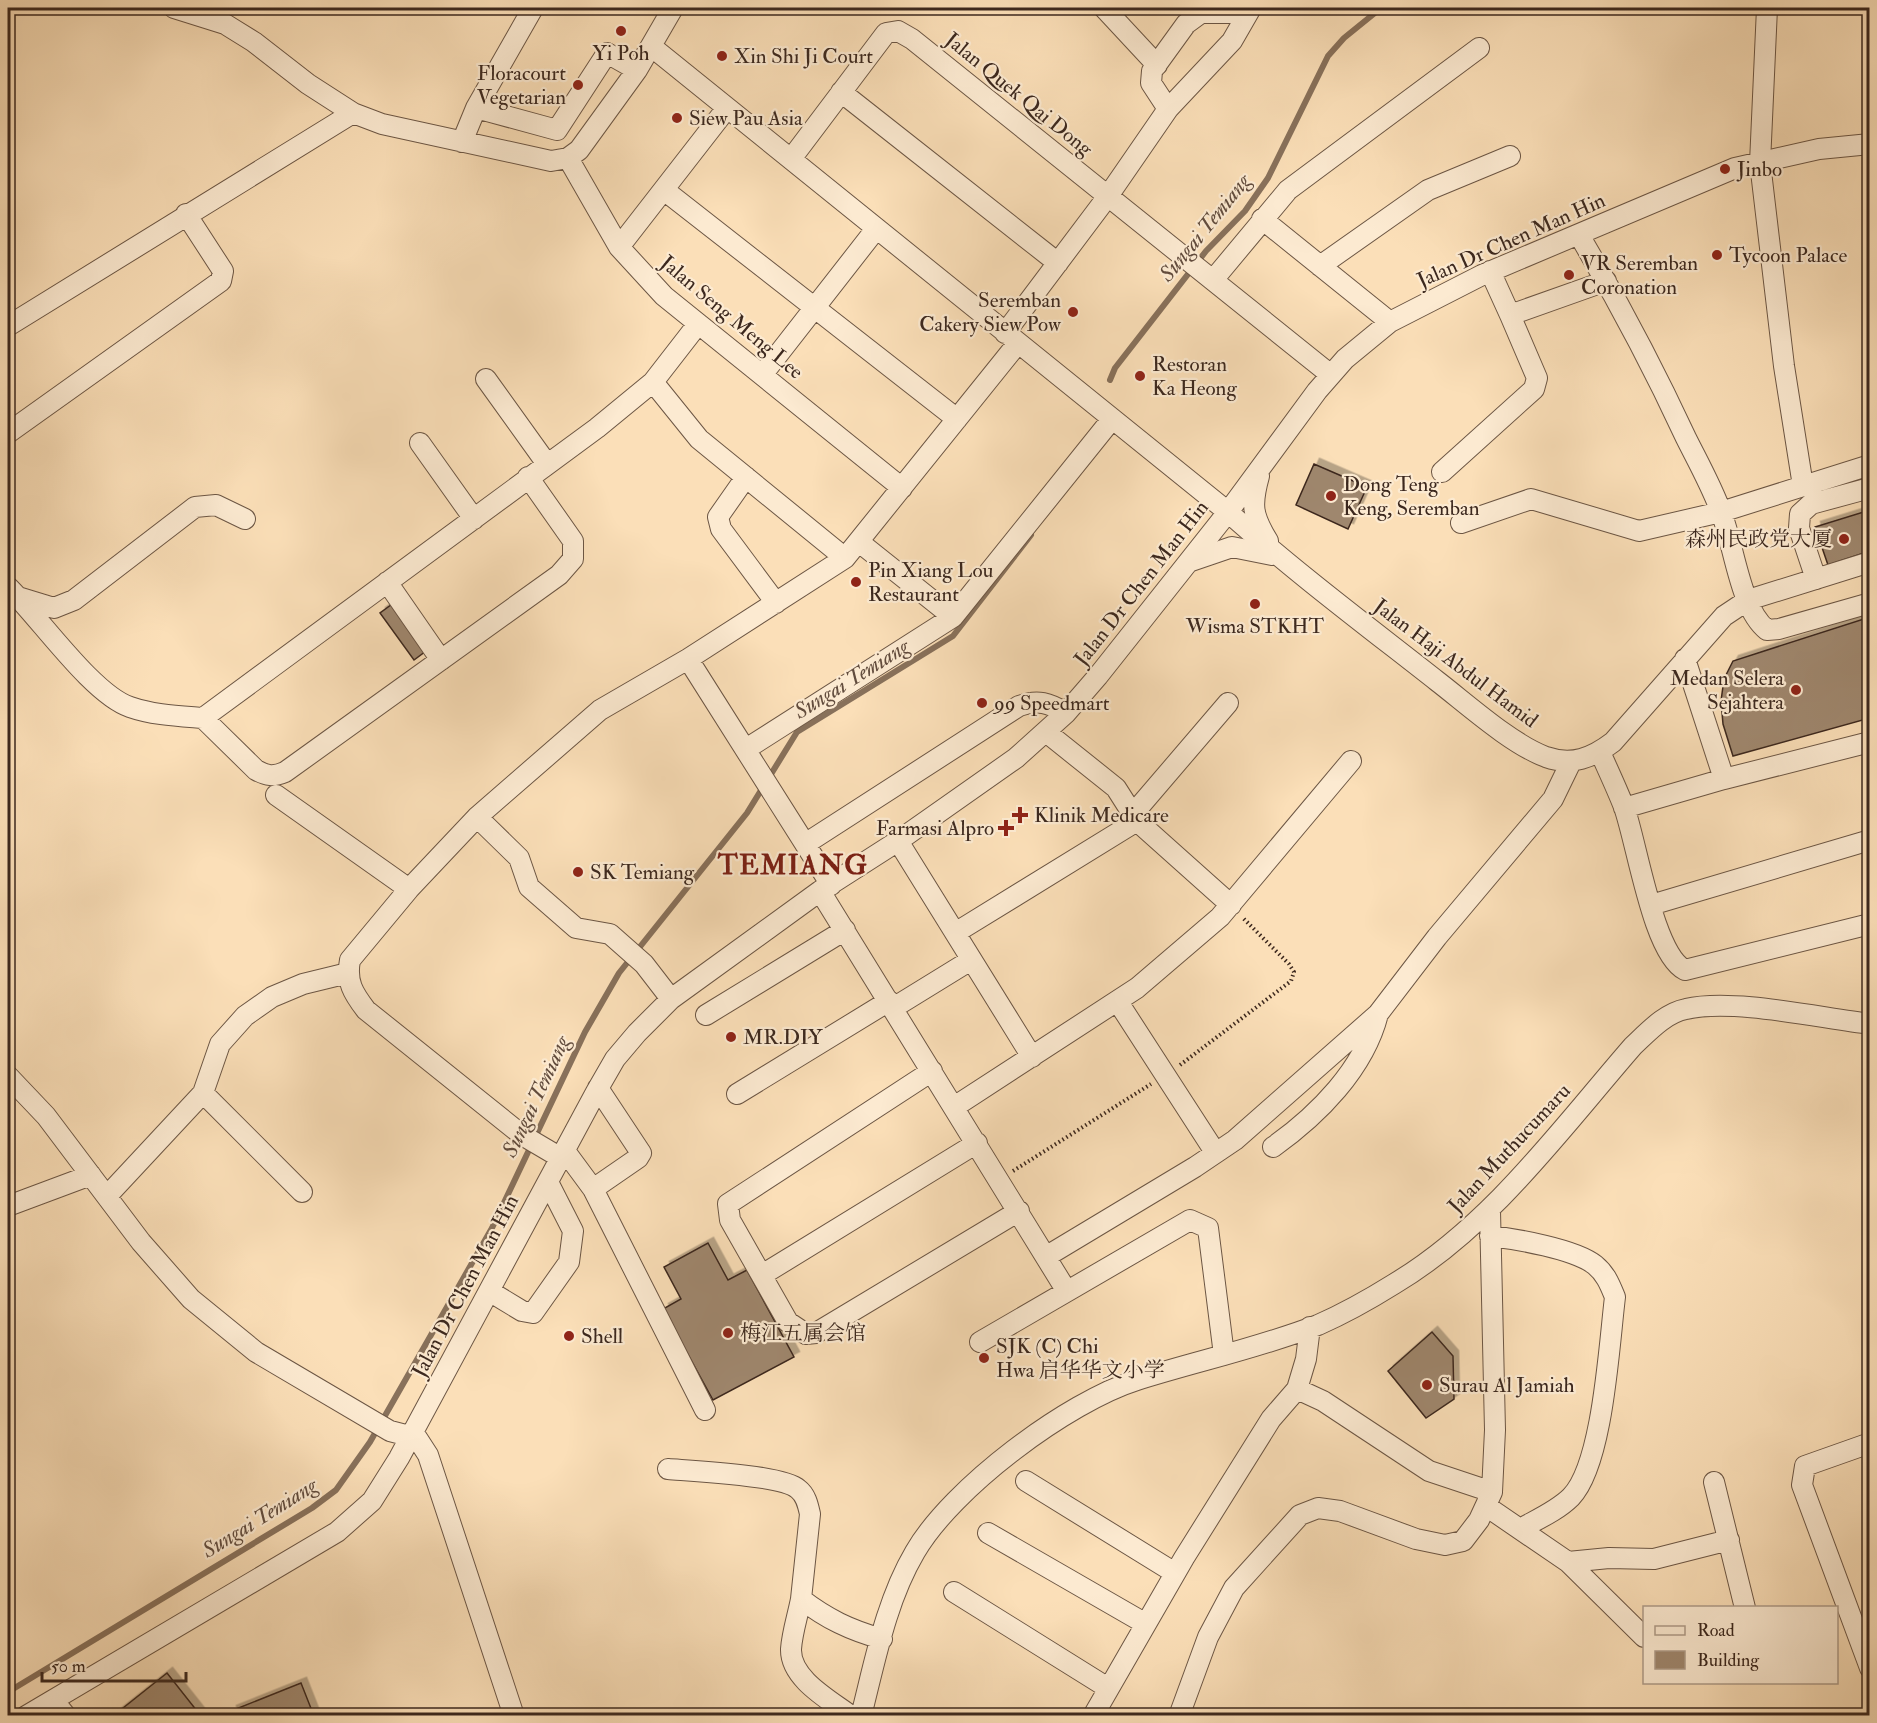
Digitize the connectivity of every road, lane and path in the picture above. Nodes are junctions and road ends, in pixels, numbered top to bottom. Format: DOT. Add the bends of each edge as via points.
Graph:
graph roads {
  1 [pos="174,8"];
  2 [pos="533,8"];
  3 [pos="673,8"];
  4 [pos="1104,8"];
  5 [pos="1767,8"];
  6 [pos="1250,10"];
  7 [pos="1189,12"];
  8 [pos="652,47"];
  9 [pos="1479,48"];
  10 [pos="1157,64"];
  11 [pos="637,70"];
  12 [pos="841,92"];
  13 [pos="476,108"];
  14 [pos="728,108"];
  15 [pos="1168,109"];
  16 [pos="353,112"];
  17 [pos="462,142"];
  18 [pos="1869,144"];
  19 [pos="1510,156"];
  20 [pos="568,158"];
  21 [pos="790,159"];
  22 [pos="1760,163"];
  23 [pos="664,190"];
  24 [pos="1108,196"];
  25 [pos="186,214"];
  26 [pos="1262,219"];
  27 [pos="876,229"];
  28 [pos="1579,235"];
  29 [pos="619,247"];
  30 [pos="1058,263"];
  31 [pos="1320,266"];
  32 [pos="1490,272"];
  33 [pos="1209,277"];
  34 [pos="1606,281"];
  35 [pos="814,308"];
  36 [pos="1510,315"];
  37 [pos="1390,322"];
  38 [pos="698,324"];
  39 [pos="8,326"];
  40 [pos="1012,338"];
  41 [pos="762,375"];
  42 [pos="1331,375"];
  43 [pos="486,380"];
  44 [pos="652,382"];
  45 [pos="957,419"];
  46 [pos="1112,419"];
  47 [pos="8,434"];
  48 [pos="420,443"];
  49 [pos="547,464"];
  50 [pos="1869,465"];
  51 [pos="1261,467"];
  52 [pos="1442,472"];
  53 [pos="528,477"];
  54 [pos="746,477"];
  55 [pos="1803,486"];
  56 [pos="902,488"];
  57 [pos="1869,488"];
  58 [pos="1228,512"];
  59 [pos="1721,512"];
  60 [pos="245,519"];
  61 [pos="474,519"];
  62 [pos="1461,522"];
  63 [pos="859,542"];
  64 [pos="1277,556"];
  65 [pos="845,558"];
  66 [pos="1188,562"];
  67 [pos="1869,562"];
  68 [pos="1816,579"];
  69 [pos="387,582"];
  70 [pos="13,592"];
  71 [pos="1748,600"];
  72 [pos="776,603"];
  73 [pos="1869,603"];
  74 [pos="953,617"];
  75 [pos="688,659"];
  76 [pos="1685,659"];
  77 [pos="441,660"];
  78 [pos="1228,703"];
  79 [pos="1066,713"];
  80 [pos="203,718"];
  81 [pos="1046,732"];
  82 [pos="1869,742"];
  83 [pos="746,749"];
  84 [pos="1600,752"];
  85 [pos="1351,761"];
  86 [pos="1571,762"];
  87 [pos="1724,779"];
  88 [pos="276,795"];
  89 [pos="1624,808"];
  90 [pos="477,817"];
  91 [pos="1135,818"];
  92 [pos="1869,840"];
  93 [pos="898,841"];
  94 [pos="805,844"];
  95 [pos="825,888"];
  96 [pos="409,889"];
  97 [pos="1231,905"];
  98 [pos="1651,905"];
  99 [pos="1869,924"];
  100 [pos="845,930"];
  101 [pos="955,933"];
  102 [pos="971,960"];
  103 [pos="348,973"];
  104 [pos="671,999"];
  105 [pos="1118,1002"];
  106 [pos="891,1005"];
  107 [pos="1378,1014"];
  108 [pos="706,1015"];
  109 [pos="1869,1024"];
  110 [pos="1032,1057"];
  111 [pos="932,1071"];
  112 [pos="8,1076"];
  113 [pos="598,1088"];
  114 [pos="203,1093"];
  115 [pos="737,1094"];
  116 [pos="954,1107"];
  117 [pos="977,1143"];
  118 [pos="1274,1147"];
  119 [pos="1215,1152"];
  120 [pos="557,1153"];
  121 [pos="91,1175"];
  122 [pos="548,1182"];
  123 [pos="593,1189"];
  124 [pos="302,1192"];
  125 [pos="107,1196"];
  126 [pos="8,1206"];
  127 [pos="1490,1210"];
  128 [pos="1019,1211"];
  129 [pos="1490,1236"];
  130 [pos="1047,1256"];
  131 [pos="762,1275"];
  132 [pos="1066,1290"];
  133 [pos="489,1291"];
  134 [pos="1310,1327"];
  135 [pos="980,1342"];
  136 [pos="1224,1355"];
  137 [pos="1298,1389"];
  138 [pos="705,1410"];
  139 [pos="412,1435"];
  140 [pos="1869,1443"];
  141 [pos="668,1468"];
  142 [pos="1026,1481"];
  143 [pos="1714,1482"];
  144 [pos="1489,1499"];
  145 [pos="1520,1529"];
  146 [pos="988,1533"];
  147 [pos="1729,1540"];
  148 [pos="1568,1562"];
  149 [pos="1175,1573"];
  150 [pos="954,1592"];
  151 [pos="801,1599"];
  152 [pos="1745,1606"];
  153 [pos="1146,1624"];
  154 [pos="1643,1636"];
  155 [pos="882,1638"];
  156 [pos="1869,1668"];
  157 [pos="1108,1688"];
  158 [pos="53,1700"];
  159 [pos="26,1716"];
  160 [pos="66,1716"];
  161 [pos="514,1716"];
  162 [pos="851,1716"];
  163 [pos="861,1716"];
  164 [pos="1093,1716"];
  165 [pos="1179,1716"];
  1 -- 16 [label="street" via="225,24"];
  2 -- 13 [label="street"];
  3 -- 8 [label="street"];
  4 -- 10 [label="street"];
  5 -- 22 [label="street"];
  6 -- 7 [label="street"];
  6 -- 15 [label="street" via="1232,41"];
  7 -- 10 [label="street" via="1186,24"];
  8 -- 11 [label="street"];
  8 -- 14 [label="street, Jalan Haji Abdul Hamid"];
  9 -- 26 [label="street" via="1288,190"];
  10 -- 15 [label="street" via="1151,83"];
  11 -- 13 [label="street" via="607,53 557,130"];
  11 -- 20 [label="street" via="579,150"];
  12 -- 21 [label="street, Jalan Quek Qai Dong"];
  12 -- 24 [label="street, Jalan Quek Qai Dong" via="886,33 898,31"];
  12 -- 30 [label="street"];
  13 -- 17 [label="street"];
  14 -- 21 [label="street, Jalan Haji Abdul Hamid"];
  14 -- 23 [label="street"];
  15 -- 24 [label="street"];
  16 -- 17 [label="street" via="382,124"];
  16 -- 25 [label="street"];
  17 -- 20 [label="street" via="551,161"];
  18 -- 22 [label="street, Jalan Dr Chen Man Hin" via="1819,149"];
  19 -- 31 [label="street" via="1428,190"];
  20 -- 29 [label="street, Jalan Seng Meng Lee"];
  21 -- 27 [label="street, Jalan Haji Abdul Hamid"];
  22 -- 28 [label="street, Jalan Dr Chen Man Hin" via="1735,168"];
  22 -- 55 [label="street"];
  23 -- 29 [label="street"];
  23 -- 35 [label="street"];
  24 -- 30 [label="street"];
  24 -- 33 [label="street, Jalan Quek Qai Dong"];
  25 -- 39 [label="street"];
  25 -- 47 [label="street" via="223,271 221,281"];
  26 -- 31 [label="street"];
  26 -- 33 [label="street"];
  27 -- 35 [label="street"];
  27 -- 40 [label="street, Jalan Haji Abdul Hamid"];
  28 -- 32 [label="street, Jalan Dr Chen Man Hin"];
  28 -- 34 [label="street"];
  29 -- 38 [label="street, Jalan Seng Meng Lee" via="664,296"];
  30 -- 40 [label="street"];
  31 -- 37 [label="street"];
  32 -- 36 [label="street"];
  32 -- 37 [label="street, Jalan Dr Chen Man Hin"];
  33 -- 42 [label="street, Jalan Quek Qai Dong"];
  34 -- 36 [label="street"];
  34 -- 59 [label="street"];
  35 -- 41 [label="street"];
  35 -- 45 [label="street"];
  36 -- 52 [label="street" via="1537,378 1534,389"];
  37 -- 42 [label="street, Jalan Dr Chen Man Hin"];
  38 -- 41 [label="street, Jalan Seng Meng Lee"];
  38 -- 44 [label="street"];
  40 -- 45 [label="street"];
  40 -- 46 [label="street, Jalan Haji Abdul Hamid"];
  41 -- 56 [label="street, Jalan Seng Meng Lee"];
  42 -- 51 [label="street, Jalan Dr Chen Man Hin"];
  43 -- 49 [label="street"];
  44 -- 49 [label="street"];
  44 -- 54 [label="street" via="699,439"];
  45 -- 56 [label="street"];
  46 -- 58 [label="street, Jalan Haji Abdul Hamid"];
  46 -- 74 [label="street"];
  48 -- 61 [label="street"];
  49 -- 53 [label="street"];
  50 -- 55 [label="street"];
  51 -- 58 [label="street, Jalan Dr Chen Man Hin"];
  51 -- 64 [label="street" via="1253,509"];
  53 -- 61 [label="street"];
  53 -- 77 [label="street" via="573,541 573,560 559,575"];
  54 -- 65 [label="street"];
  54 -- 72 [label="street" via="718,517 720,529"];
  55 -- 59 [label="street"];
  56 -- 63 [label="street"];
  57 -- 68 [label="street" via="1811,504 1800,514 1799,528"];
  58 -- 64 [label="street, Jalan Haji Abdul Hamid"];
  58 -- 66 [label="street, Jalan Dr Chen Man Hin"];
  59 -- 62 [label="street" via="1639,531 1531,499"];
  59 -- 71 [label="street"];
  60 -- 70 [label="street" via="216,505 195,507 74,600 54,608"];
  61 -- 69 [label="street"];
  63 -- 65 [label="street"];
  63 -- 74 [label="street"];
  64 -- 66 [label="street" via="1232,547"];
  64 -- 86 [label="street, Jalan Haji Abdul Hamid" via="1488,721 1546,757"];
  65 -- 72 [label="street"];
  66 -- 79 [label="street, Jalan Dr Chen Man Hin"];
  67 -- 68 [label="street"];
  68 -- 71 [label="street"];
  69 -- 77 [label="street"];
  69 -- 80 [label="street"];
  70 -- 80 [label="street" via="91,680 128,707"];
  71 -- 73 [label="street" via="1758,623 1767,630"];
  71 -- 76 [label="street" via="1724,616"];
  72 -- 75 [label="street"];
  74 -- 83 [label="street"];
  75 -- 83 [label="street"];
  75 -- 90 [label="street" via="600,710"];
  76 -- 84 [label="street"];
  76 -- 87 [label="street"];
  77 -- 80 [label="street" via="275,776 256,770"];
  78 -- 91 [label="street"];
  79 -- 81 [label="street, Jalan Dr Chen Man Hin"];
  79 -- 94 [label="street" via="1043,702 1019,706"];
  81 -- 91 [label="street" via="1116,788"];
  81 -- 93 [label="street, Jalan Dr Chen Man Hin" via="1016,758"];
  82 -- 87 [label="street"];
  83 -- 94 [label="street"];
  84 -- 86 [label="street"];
  84 -- 89 [label="street"];
  85 -- 97 [label="street"];
  86 -- 107 [label="street" via="1553,799"];
  87 -- 89 [label="street"];
  88 -- 96 [label="street"];
  89 -- 98 [label="street"];
  90 -- 96 [label="street"];
  90 -- 104 [label="street" via="519,858 529,888 576,928 610,934 644,964"];
  91 -- 97 [label="street"];
  91 -- 101 [label="street"];
  92 -- 98 [label="street"];
  93 -- 95 [label="street, Jalan Dr Chen Man Hin"];
  93 -- 101 [label="street"];
  94 -- 95 [label="street"];
  95 -- 100 [label="street"];
  95 -- 104 [label="street, Jalan Dr Chen Man Hin"];
  96 -- 103 [label="street" via="350,960"];
  97 -- 105 [label="street"];
  98 -- 99 [label="street" via="1667,954 1685,970"];
  100 -- 106 [label="street"];
  100 -- 108 [label="street"];
  101 -- 102 [label="street"];
  102 -- 106 [label="street"];
  102 -- 110 [label="street"];
  103 -- 114 [label="street" via="303,984 272,997 245,1016 220,1044"];
  103 -- 120 [label="street" via="350,988 366,1010 522,1135"];
  104 -- 113 [label="street, Jalan Dr Chen Man Hin" via="615,1059"];
  105 -- 110 [label="street"];
  105 -- 119 [label="street"];
  106 -- 111 [label="street"];
  106 -- 115 [label="street"];
  107 -- 118 [label="street" via="1372,1036 1355,1065 1306,1124"];
  107 -- 119 [label="street" via="1235,1140"];
  109 -- 127 [label="street, Jalan Muthucumaru" via="1723,1005 1684,1009 1657,1024 1633,1046"];
  110 -- 116 [label="street"];
  111 -- 116 [label="street"];
  111 -- 131 [label="street" via="728,1204 730,1220"];
  112 -- 121 [label="street" via="46,1116"];
  113 -- 120 [label="street, Jalan Dr Chen Man Hin"];
  113 -- 123 [label="street" via="641,1153"];
  114 -- 124 [label="street"];
  114 -- 125 [label="street"];
  116 -- 117 [label="street"];
  117 -- 128 [label="street"];
  117 -- 131 [label="street"];
  119 -- 130 [label="street"];
  120 -- 122 [label="street, Jalan Dr Chen Man Hin"];
  120 -- 123 [label="street"];
  121 -- 125 [label="street"];
  121 -- 126 [label="street"];
  122 -- 133 [label="street, Jalan Dr Chen Man Hin"];
  122 -- 133 [label="street" via="573,1231 568,1262 533,1313 522,1311"];
  123 -- 138 [label="street"];
  125 -- 139 [label="street" via="191,1299 256,1352 365,1418 390,1431"];
  127 -- 129 [label="street"];
  127 -- 134 [label="street, Jalan Muthucumaru" via="1395,1284"];
  128 -- 130 [label="street"];
  128 -- 131 [label="street" via="816,1333 806,1334 788,1322"];
  129 -- 144 [label="street" via="1495,1430"];
  129 -- 145 [label="street" via="1539,1245 1594,1264 1607,1278 1615,1297 1598,1431 1581,1483 1565,1502"];
  130 -- 132 [label="street"];
  132 -- 135 [label="street"];
  132 -- 136 [label="street" via="1190,1220 1208,1228"];
  133 -- 139 [label="street, Jalan Dr Chen Man Hin"];
  134 -- 136 [label="street, Jalan Muthucumaru"];
  134 -- 137 [label="street"];
  136 -- 155 [label="street, Jalan Muthucumaru" via="1134,1381 1079,1406 1026,1440 955,1502 915,1552 890,1608"];
  137 -- 144 [label="street" via="1323,1401 1429,1471"];
  137 -- 149 [label="street" via="1271,1419"];
  139 -- 158 [label="street, Jalan Dr Chen Man Hin" via="372,1501 337,1532"];
  139 -- 161 [label="street" via="428,1455"];
  140 -- 156 [label="street" via="1805,1466 1802,1485"];
  141 -- 151 [label="street" via="780,1481 798,1488 810,1514"];
  142 -- 149 [label="street"];
  143 -- 147 [label="street"];
  144 -- 145 [label="street"];
  144 -- 165 [label="street" via="1463,1541 1445,1545 1416,1539 1340,1511 1318,1508 1300,1515 1234,1588 1208,1637"];
  145 -- 148 [label="street"];
  146 -- 153 [label="street"];
  147 -- 148 [label="street" via="1654,1558"];
  147 -- 152 [label="street"];
  148 -- 154 [label="street"];
  149 -- 153 [label="street"];
  150 -- 157 [label="street"];
  151 -- 155 [label="street" via="846,1628"];
  151 -- 162 [label="street" via="791,1650 795,1668 818,1692"];
  153 -- 157 [label="street"];
  155 -- 163 [label="street, Jalan Muthucumaru"];
  157 -- 164 [label="street"];
  158 -- 159 [label="street, Jalan Dr Chen Man Hin"];
  158 -- 160 [label="street"];
}
